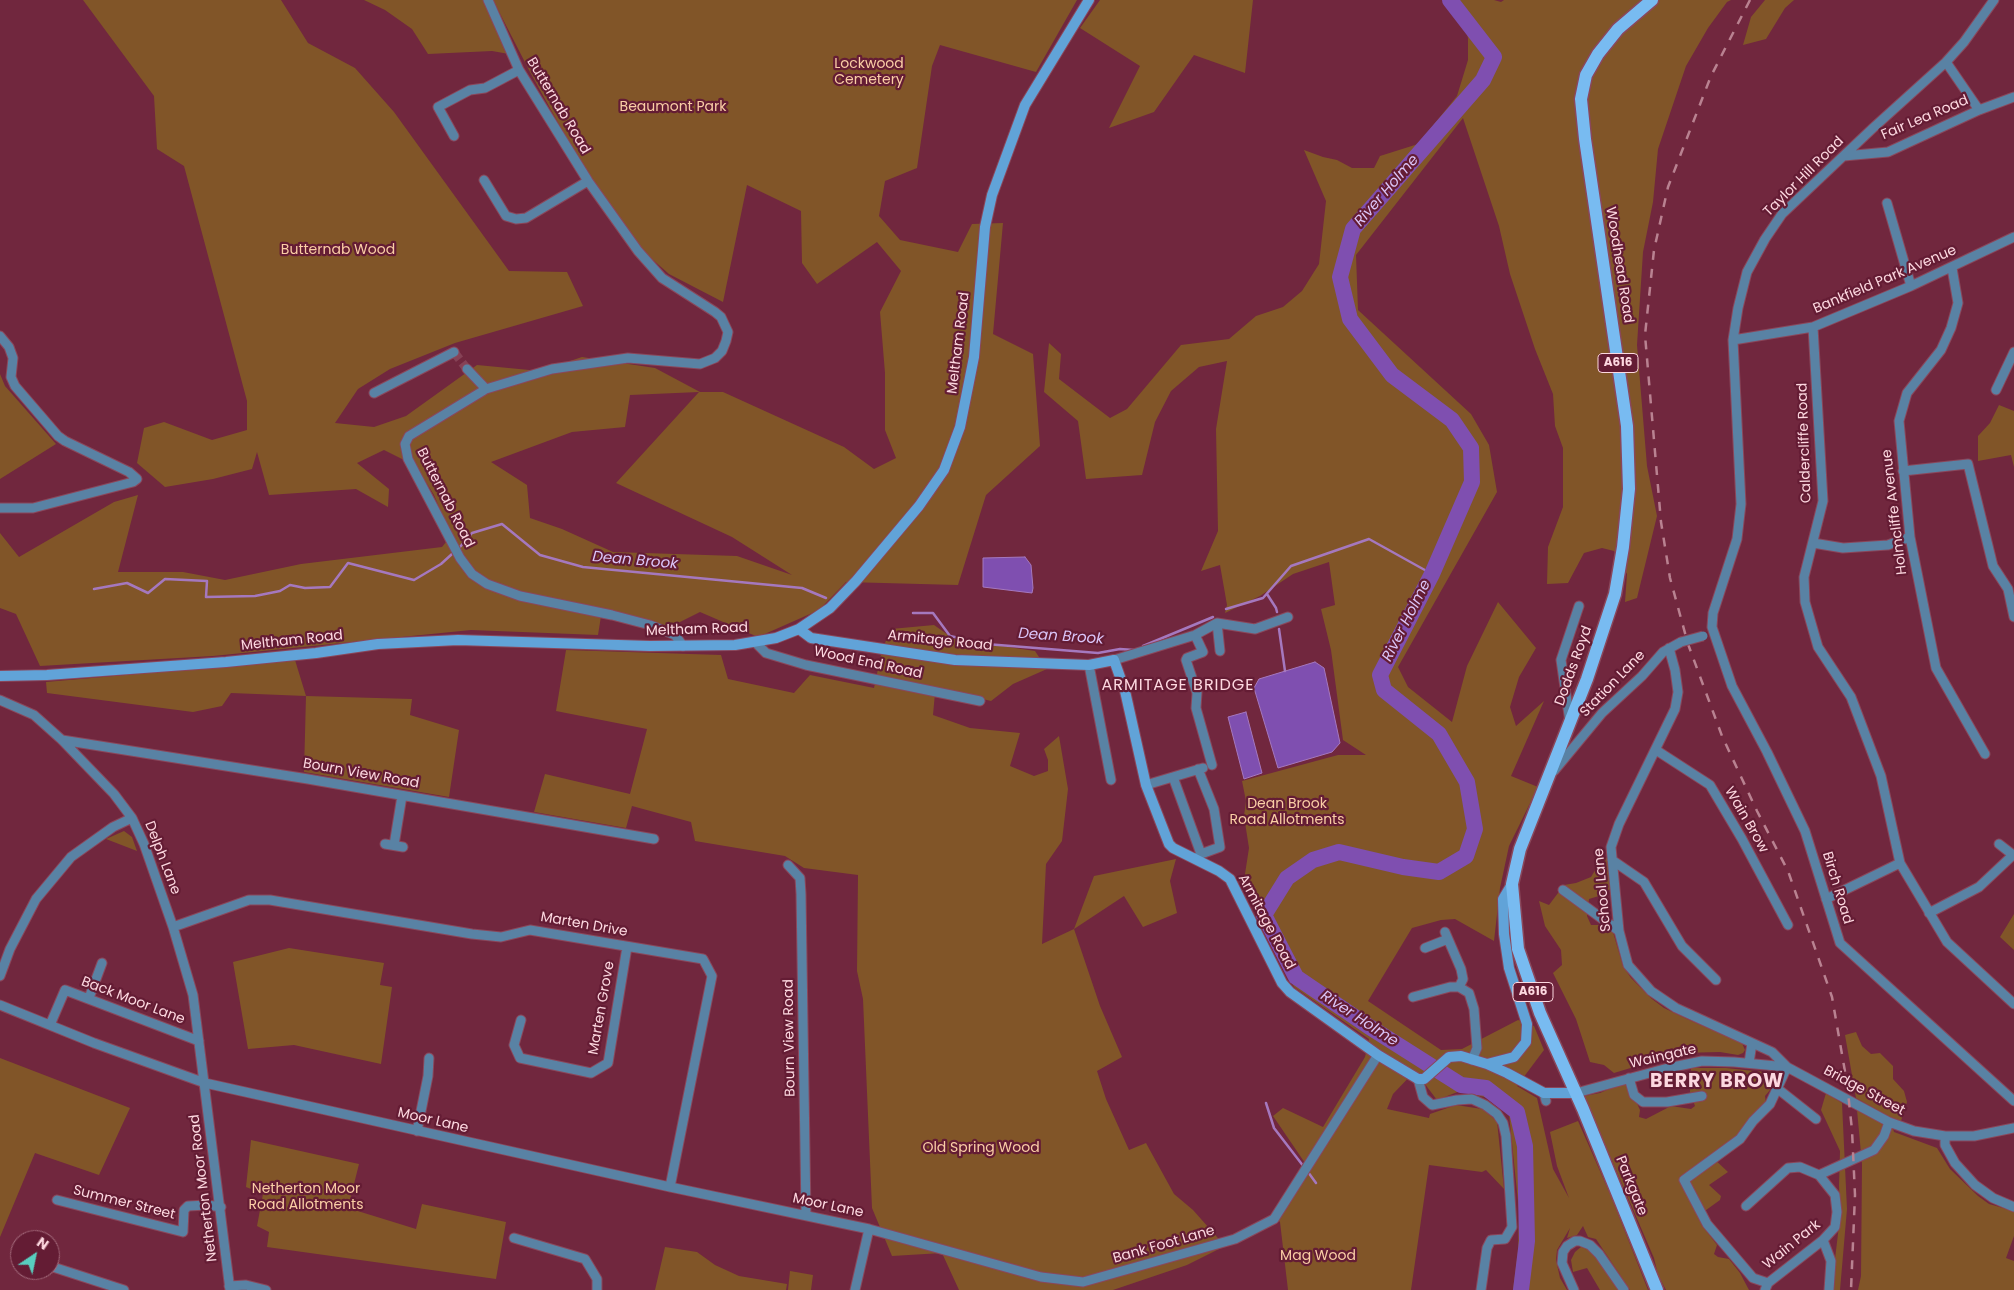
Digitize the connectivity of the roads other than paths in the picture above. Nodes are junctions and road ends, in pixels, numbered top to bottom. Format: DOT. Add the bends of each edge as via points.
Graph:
graph roads {
  1 [pos="488,0"];
  2 [pos="1089,0"];
  3 [pos="1652,0"];
  4 [pos="1994,0"];
  5 [pos="1946,62"];
  6 [pos="519,70"];
  7 [pos="2014,96"];
  8 [pos="1979,110"];
  9 [pos="454,136"];
  10 [pos="1844,156"];
  11 [pos="484,180"];
  12 [pos="588,181"];
  13 [pos="1887,203"];
  14 [pos="2013,240"];
  15 [pos="1952,268"];
  16 [pos="1911,286"];
  17 [pos="1813,327"];
  18 [pos="0,336"];
  19 [pos="1733,340"];
  20 [pos="454,352"];
  21 [pos="2014,352"];
  22 [pos="467,369"];
  23 [pos="486,388"];
  24 [pos="1996,390"];
  25 [pos="374,393"];
  26 [pos="1903,471"];
  27 [pos="0,508"];
  28 [pos="1910,537"];
  29 [pos="1813,544"];
  30 [pos="1621,560"];
  31 [pos="1579,606"];
  32 [pos="1288,617"];
  33 [pos="2014,617"];
  34 [pos="1218,623"];
  35 [pos="1712,628"];
  36 [pos="799,629"];
  37 [pos="1195,635"];
  38 [pos="755,642"];
  39 [pos="683,646"];
  40 [pos="1669,648"];
  41 [pos="1220,651"];
  42 [pos="1114,660"];
  43 [pos="1089,665"];
  44 [pos="0,676"];
  45 [pos="0,700"];
  46 [pos="980,700"];
  47 [pos="1570,722"];
  48 [pos="62,740"];
  49 [pos="1656,750"];
  50 [pos="1985,754"];
  51 [pos="1198,769"];
  52 [pos="1173,777"];
  53 [pos="1547,779"];
  54 [pos="1111,780"];
  55 [pos="1146,785"];
  56 [pos="402,796"];
  57 [pos="132,818"];
  58 [pos="654,839"];
  59 [pos="1999,844"];
  60 [pos="394,845"];
  61 [pos="2013,856"];
  62 [pos="1198,857"];
  63 [pos="1612,860"];
  64 [pos="1900,863"];
  65 [pos="788,864"];
  66 [pos="1512,884"];
  67 [pos="1564,890"];
  68 [pos="1826,899"];
  69 [pos="1929,913"];
  70 [pos="1788,925"];
  71 [pos="173,927"];
  72 [pos="1619,931"];
  73 [pos="627,947"];
  74 [pos="1425,948"];
  75 [pos="102,963"];
  76 [pos="0,976"];
  77 [pos="1716,980"];
  78 [pos="1459,987"];
  79 [pos="1413,997"];
  80 [pos="89,998"];
  81 [pos="0,1004"];
  82 [pos="2014,1004"];
  83 [pos="520,1020"];
  84 [pos="50,1025"];
  85 [pos="200,1041"];
  86 [pos="1752,1043"];
  87 [pos="1378,1055"];
  88 [pos="429,1058"];
  89 [pos="1472,1060"];
  90 [pos="1749,1063"];
  91 [pos="1487,1064"];
  92 [pos="1787,1067"];
  93 [pos="1629,1078"];
  94 [pos="1418,1080"];
  95 [pos="205,1083"];
  96 [pos="1778,1089"];
  97 [pos="1576,1093"];
  98 [pos="1702,1096"];
  99 [pos="2014,1101"];
  100 [pos="1816,1119"];
  101 [pos="1889,1122"];
  102 [pos="2014,1128"];
  103 [pos="417,1131"];
  104 [pos="1945,1136"];
  105 [pos="1819,1175"];
  106 [pos="670,1187"];
  107 [pos="57,1200"];
  108 [pos="1746,1206"];
  109 [pos="221,1207"];
  110 [pos="2014,1207"];
  111 [pos="806,1215"];
  112 [pos="869,1229"];
  113 [pos="514,1238"];
  114 [pos="1823,1240"];
  115 [pos="60,1269"];
  116 [pos="230,1288"];
  117 [pos="1767,1288"];
  118 [pos="119,1289"];
  119 [pos="266,1290"];
  120 [pos="596,1290"];
  121 [pos="855,1290"];
  122 [pos="1481,1290"];
  123 [pos="1574,1290"];
  124 [pos="1624,1290"];
  125 [pos="1657,1290"];
  126 [pos="1829,1290"];
  1 -- 6 [label="street, Butternab Road"];
  2 -- 36 [label="main road, Meltham Road" via="1025,106 992,195 985,227 974,357 960,427 944,470 919,506 856,581 830,608"];
  3 -- 30 [label="main road, Woodhead Road / A616" via="1618,29 1598,54 1586,75 1582,99 1584,139 1627,426 1629,489"];
  4 -- 5 [label="street, Taylor Hill Road"];
  5 -- 8 [label="street"];
  5 -- 10 [label="street, Taylor Hill Road"];
  6 -- 9 [label="street" via="485,88 470,90 438,106"];
  6 -- 12 [label="street, Butternab Road"];
  7 -- 8 [label="street, Fair Lea Road"];
  8 -- 10 [label="street, Fair Lea Road" via="1888,152"];
  10 -- 19 [label="street, Taylor Hill Road" via="1782,214 1764,238 1747,272"];
  11 -- 12 [label="street" via="506,216 516,219 526,218"];
  12 -- 23 [label="street, Butternab Road" via="638,251 662,278 721,318 728,332 725,346 715,358 700,364 628,358 552,369"];
  13 -- 16 [label="street"];
  14 -- 15 [label="street, Bankfield Park Avenue"];
  15 -- 16 [label="street, Bankfield Park Avenue"];
  15 -- 26 [label="street, Holmcliffe Avenue" via="1958,303 1952,328 1940,350 1907,393 1899,421"];
  16 -- 17 [label="street, Bankfield Park Avenue"];
  17 -- 19 [label="street, Bankfield Park Avenue"];
  17 -- 29 [label="street, Caldercliffe Road" via="1823,501"];
  18 -- 27 [label="street" via="13,358 11,377 15,386 58,436 130,472 138,484 33,508"];
  19 -- 35 [label="street, Taylor Hill Road" via="1741,504 1737,539 1713,613"];
  20 -- 25 [label="street"];
  21 -- 24 [label="street"];
  22 -- 23 [label="street"];
  23 -- 39 [label="street, Butternab Road" via="414,431 405,444 408,459 460,558 472,574 487,584 520,596 650,625 675,635"];
  26 -- 28 [label="street, Holmcliffe Avenue"];
  26 -- 33 [label="street" via="1968,464 1993,566 2008,589"];
  28 -- 29 [label="street" via="1888,545 1843,548"];
  28 -- 50 [label="street, Holmcliffe Avenue" via="1936,668"];
  29 -- 64 [label="street, Caldercliffe Road" via="1804,576 1805,602 1818,647 1851,697 1881,776"];
  30 -- 47 [label="main road, Dodds Royd / A616" via="1616,594"];
  31 -- 47 [label="street" via="1561,660"];
  32 -- 34 [label="street" via="1255,629"];
  34 -- 37 [label="street"];
  34 -- 41 [label="street"];
  35 -- 40 [label="street, Station Lane, bridge" via="1703,636"];
  35 -- 68 [label="street, Birch Road" via="1732,686 1805,831"];
  36 -- 38 [label="main road, Meltham Road"];
  36 -- 43 [label="main road, Armitage Road" via="810,638 955,660"];
  37 -- 42 [label="street"];
  37 -- 51 [label="street" via="1203,652 1186,660 1197,693 1196,708 1214,765"];
  38 -- 39 [label="main road, Meltham Road"];
  38 -- 46 [label="street, Wood End Road" via="766,653 806,665"];
  39 -- 44 [label="main road, Meltham Road" via="458,640 378,644 226,662 47,676"];
  40 -- 49 [label="street, School Lane" via="1678,692 1675,709"];
  40 -- 53 [label="street, Station Lane" via="1602,713"];
  42 -- 43 [label="main road, Armitage Road"];
  42 -- 55 [label="main road, Armitage Road" via="1125,691"];
  43 -- 54 [label="street"];
  45 -- 48 [label="street, Delph Lane" via="34,715"];
  47 -- 53 [label="main road, Dodds Royd / A616"];
  48 -- 56 [label="street, Bourn View Road"];
  48 -- 57 [label="street, Delph Lane" via="114,794"];
  49 -- 63 [label="street, School Lane" via="1613,837"];
  49 -- 70 [label="street, Wain Brow" via="1710,785"];
  51 -- 52 [label="street"];
  51 -- 62 [label="street" via="1214,809 1220,847"];
  52 -- 55 [label="street"];
  52 -- 62 [label="street"];
  53 -- 66 [label="main road, A616" via="1520,848"];
  55 -- 62 [label="main road, Armitage Road" via="1169,844"];
  56 -- 58 [label="street, Bourn View Road"];
  56 -- 60 [label="street"];
  57 -- 71 [label="street, Delph Lane"];
  57 -- 76 [label="street" via="113,827 71,857 36,899"];
  59 -- 61 [label="street"];
  61 -- 69 [label="street" via="1979,887"];
  62 -- 87 [label="main road, Armitage Road" via="1230,879 1282,983 1290,992"];
  63 -- 72 [label="street, School Lane"];
  63 -- 77 [label="street" via="1644,882 1682,946"];
  64 -- 68 [label="street"];
  64 -- 69 [label="street, Caldercliffe Road"];
  65 -- 111 [label="street, Bourn View Road" via="800,878 801,894"];
  66 -- 91 [label="main road" via="1503,899 1504,934 1509,968 1527,1024 1526,1042 1514,1057"];
  66 -- 97 [label="main road, A616" via="1518,949 1540,1013"];
  67 -- 72 [label="street"];
  68 -- 99 [label="street, Birch Road" via="1840,943"];
  69 -- 82 [label="street, Caldercliffe Road" via="1947,942"];
  71 -- 73 [label="street, Marten Drive" via="250,900 270,900 472,934 501,936 530,930"];
  71 -- 85 [label="street, Delph Lane" via="194,995"];
  72 -- 86 [label="street, School Lane" via="1628,966 1651,991 1676,1008"];
  73 -- 83 [label="street, Marten Grove" via="608,1063 592,1073 520,1058 514,1045"];
  73 -- 106 [label="street, Marten Drive" via="703,959 712,976"];
  74 -- 78 [label="street" via="1446,936 1461,969 1463,980"];
  75 -- 80 [label="street"];
  78 -- 79 [label="street"];
  78 -- 89 [label="street" via="1468,992 1474,1009 1477,1048"];
  80 -- 84 [label="street, Back Moor Lane" via="65,990"];
  80 -- 85 [label="street, Back Moor Lane"];
  81 -- 84 [label="street, Moor Lane"];
  84 -- 95 [label="street, Moor Lane"];
  85 -- 95 [label="street, Delph Lane"];
  86 -- 90 [label="street"];
  86 -- 92 [label="street, School Lane" via="1772,1052"];
  87 -- 94 [label="main road, Armitage Road"];
  87 -- 112 [label="street, Bank Foot Lane" via="1274,1219 1235,1239 1083,1282 1041,1277"];
  88 -- 103 [label="street"];
  89 -- 91 [label="main road"];
  89 -- 94 [label="main road" via="1454,1056"];
  90 -- 92 [label="street, Waingate"];
  90 -- 93 [label="street, Waingate" via="1702,1061"];
  91 -- 97 [label="main road" via="1545,1097"];
  92 -- 96 [label="street"];
  92 -- 101 [label="street, Bridge Street"];
  93 -- 97 [label="street, Waingate"];
  93 -- 98 [label="street" via="1634,1095 1642,1102"];
  94 -- 122 [label="street" via="1423,1097 1432,1105 1472,1099 1491,1109 1503,1123 1512,1227 1504,1239 1491,1240 1487,1248"];
  95 -- 103 [label="street, Moor Lane"];
  95 -- 109 [label="street, Netherton Moor Road"];
  96 -- 100 [label="street"];
  96 -- 117 [label="street" via="1770,1104 1740,1139 1684,1180 1707,1224 1753,1278"];
  97 -- 125 [label="main road, Parkgate / A616"];
  101 -- 104 [label="street, Bridge Street" via="1914,1131"];
  101 -- 105 [label="street" via="1874,1150"];
  102 -- 104 [label="street, Bridge Street" via="1974,1136"];
  103 -- 106 [label="street, Moor Lane"];
  104 -- 110 [label="street" via="1945,1145 1975,1186"];
  105 -- 108 [label="street" via="1800,1167 1788,1168"];
  105 -- 114 [label="street, Wain Park" via="1835,1195 1837,1212 1835,1227"];
  106 -- 111 [label="street, Moor Lane"];
  107 -- 109 [label="street, Summer Street" via="183,1232 184,1210 188,1206"];
  109 -- 116 [label="street, Netherton Moor Road"];
  111 -- 112 [label="street, Moor Lane"];
  112 -- 121 [label="street"];
  113 -- 120 [label="street" via="585,1259 597,1279"];
  114 -- 117 [label="street, Wain Park"];
  114 -- 126 [label="street" via="1831,1260"];
  115 -- 118 [label="street"];
  116 -- 119 [label="street" via="246,1285"];
  123 -- 124 [label="street" via="1562,1263 1563,1252 1575,1241 1590,1245"];
}
